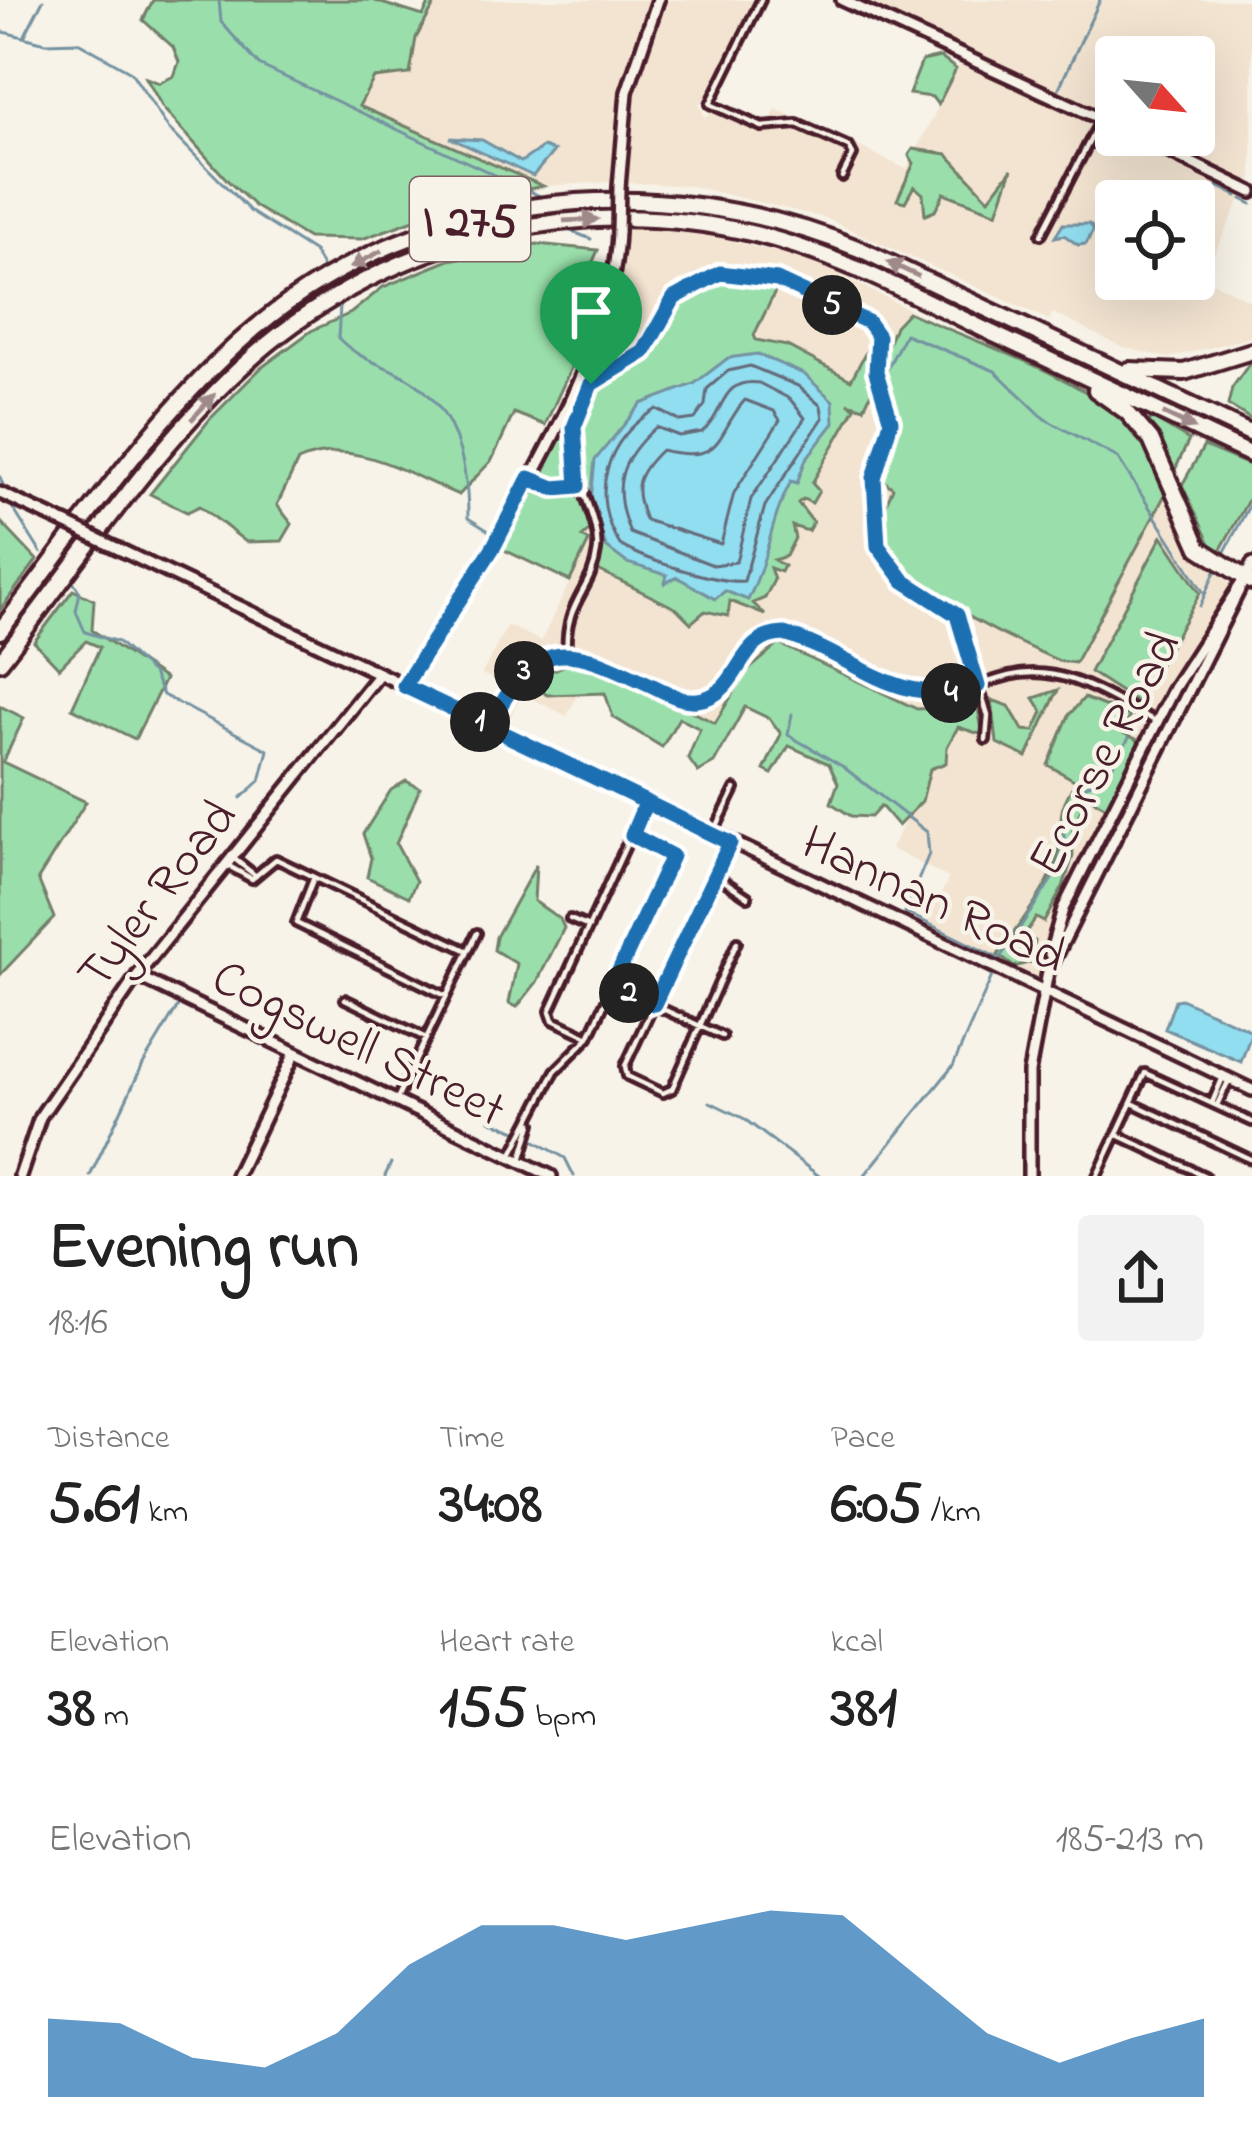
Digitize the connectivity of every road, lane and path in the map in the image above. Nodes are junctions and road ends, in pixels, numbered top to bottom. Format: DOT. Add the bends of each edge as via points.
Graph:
graph roads {
  1 [pos="658,0"];
  2 [pos="761,0"];
  3 [pos="842,0"];
  4 [pos="1095,116"];
  5 [pos="1095,131"];
  6 [pos="1177,156"];
  7 [pos="842,177"];
  8 [pos="1252,192"];
  9 [pos="1041,236"];
  10 [pos="997,335"];
  11 [pos="1045,336"];
  12 [pos="1252,351"];
  13 [pos="1252,434"];
  14 [pos="1252,455"];
  15 [pos="529,478"];
  16 [pos="578,486"];
  17 [pos="0,493"];
  18 [pos="1250,575"];
  19 [pos="0,631"];
  20 [pos="567,654"];
  21 [pos="0,662"];
  22 [pos="379,674"];
  23 [pos="404,686"];
  24 [pos="978,686"];
  25 [pos="1174,688"];
  26 [pos="1188,693"];
  27 [pos="1157,722"];
  28 [pos="489,727"];
  29 [pos="1152,735"];
  30 [pos="986,740"];
  31 [pos="735,789"];
  32 [pos="646,802"];
  33 [pos="1121,821"];
  34 [pos="632,835"];
  35 [pos="713,835"];
  36 [pos="730,843"];
  37 [pos="228,860"];
  38 [pos="1085,864"];
  39 [pos="715,875"];
  40 [pos="314,877"];
  41 [pos="748,897"];
  42 [pos="1081,901"];
  43 [pos="570,919"];
  44 [pos="589,927"];
  45 [pos="477,933"];
  46 [pos="736,942"];
  47 [pos="468,951"];
  48 [pos="1048,972"];
  49 [pos="137,976"];
  50 [pos="612,986"];
  51 [pos="1043,992"];
  52 [pos="446,996"];
  53 [pos="345,999"];
  54 [pos="654,1004"];
  55 [pos="701,1026"];
  56 [pos="589,1036"];
  57 [pos="722,1036"];
  58 [pos="426,1038"];
  59 [pos="295,1053"];
  60 [pos="1226,1078"];
  61 [pos="1252,1090"];
  62 [pos="396,1102"];
  63 [pos="1131,1103"];
  64 [pos="1214,1104"];
  65 [pos="533,1117"];
  66 [pos="1252,1122"];
  67 [pos="1116,1134"];
  68 [pos="510,1156"];
  69 [pos="1252,1160"];
  70 [pos="525,1164"];
  71 [pos="20,1176"];
  72 [pos="236,1176"];
  73 [pos="550,1176"];
  74 [pos="1029,1176"];
  75 [pos="1097,1176"];
  76 [pos="1205,1176"];
  1 -- 15 [label="street, bridge" via="627,92 605,312"];
  2 -- 7 [label="street" via="710,104 762,127 797,124 849,146"];
  3 -- 4 [label="street"];
  5 -- 9 [label="street"];
  6 -- 8 [label="street"];
  10 -- 14 [label="highway, I 275, one-way"];
  10 -- 18 [label="highway" via="1101,392 1135,420 1165,463 1196,545"];
  21 -- 10 [label="highway, I 275, one-way" via="241,368 325,303 437,250 563,221 709,225 823,256"];
  11 -- 12 [label="highway" via="1150,374"];
  11 -- 13 [label="highway, I 275"];
  11 -- 19 [label="highway, I 275, one-way" via="844,242 741,211 599,199 466,220 362,260 239,343 162,424"];
  15 -- 16 [label="street"];
  15 -- 23 [label="street"];
  16 -- 20 [label="street" via="597,548 568,614"];
  16 -- 24 [label="street" via="574,432 587,390 644,352 674,298 702,278 738,272 777,280 865,320 878,334 876,372 891,421 874,478 878,546 904,581 957,615"];
  17 -- 22 [label="street, Hannan Road, bridge"];
  18 -- 25 [label="street, Ecorse Road"];
  18 -- 26 [label="street, Ecorse Road"];
  20 -- 24 [label="street" via="697,700 724,686 753,643 784,634 904,689 947,694"];
  20 -- 28 [label="street" via="521,673"];
  22 -- 23 [label="street, Hannan Road"];
  22 -- 37 [label="street, Tyler Road"];
  23 -- 28 [label="street, Hannan Road"];
  24 -- 27 [label="street" via="1020,674 1058,675"];
  24 -- 30 [label="street"];
  25 -- 26 [label="street"];
  25 -- 27 [label="street, Ecorse Road"];
  26 -- 33 [label="street, Ecorse Road"];
  27 -- 29 [label="street, Ecorse Road"];
  28 -- 32 [label="street, Hannan Road"];
  29 -- 33 [label="street" via="1113,818"];
  29 -- 38 [label="street, Ecorse Road"];
  31 -- 35 [label="street"];
  32 -- 34 [label="street"];
  32 -- 35 [label="street, Hannan Road"];
  33 -- 42 [label="street, Ecorse Road"];
  34 -- 44 [label="street"];
  34 -- 50 [label="street" via="672,856"];
  35 -- 36 [label="street, Hannan Road"];
  36 -- 39 [label="street"];
  36 -- 51 [label="street, Hannan Road"];
  37 -- 40 [label="street" via="255,877 272,858"];
  37 -- 49 [label="street, Tyler Road"];
  38 -- 42 [label="street" via="1072,897"];
  38 -- 48 [label="street, Ecorse Road" via="1057,923"];
  39 -- 41 [label="street"];
  39 -- 54 [label="street"];
  40 -- 47 [label="street"];
  40 -- 52 [label="street" via="296,923"];
  42 -- 48 [label="street, Ecorse Road"];
  43 -- 44 [label="street"];
  44 -- 56 [label="street" via="550,1016"];
  45 -- 47 [label="street"];
  46 -- 55 [label="street"];
  47 -- 52 [label="street"];
  48 -- 51 [label="street, Ecorse Road"];
  49 -- 59 [label="street, Cogswell Street"];
  49 -- 71 [label="street, Tyler Road" via="43,1111"];
  50 -- 54 [label="street"];
  50 -- 56 [label="street"];
  51 -- 60 [label="street, Hannan Road"];
  51 -- 74 [label="street, Ecorse Road" via="1029,1072"];
  52 -- 58 [label="street"];
  53 -- 58 [label="street"];
  54 -- 55 [label="street"];
  54 -- 55 [label="street" via="625,1072 668,1093"];
  55 -- 57 [label="street"];
  56 -- 65 [label="street" via="557,1067"];
  58 -- 62 [label="street"];
  59 -- 62 [label="street, Cogswell Street"];
  59 -- 72 [label="street"];
  60 -- 61 [label="street, Hannan Road"];
  60 -- 64 [label="street"];
  62 -- 68 [label="street, Cogswell Street"];
  63 -- 64 [label="street" via="1145,1073"];
  63 -- 67 [label="street"];
  63 -- 69 [label="street"];
  64 -- 66 [label="street"];
  65 -- 68 [label="street"];
  65 -- 70 [label="street"];
  67 -- 75 [label="street"];
  67 -- 76 [label="street"];
  68 -- 70 [label="street, Cogswell Street"];
  70 -- 73 [label="street, Cogswell Street"];
}
